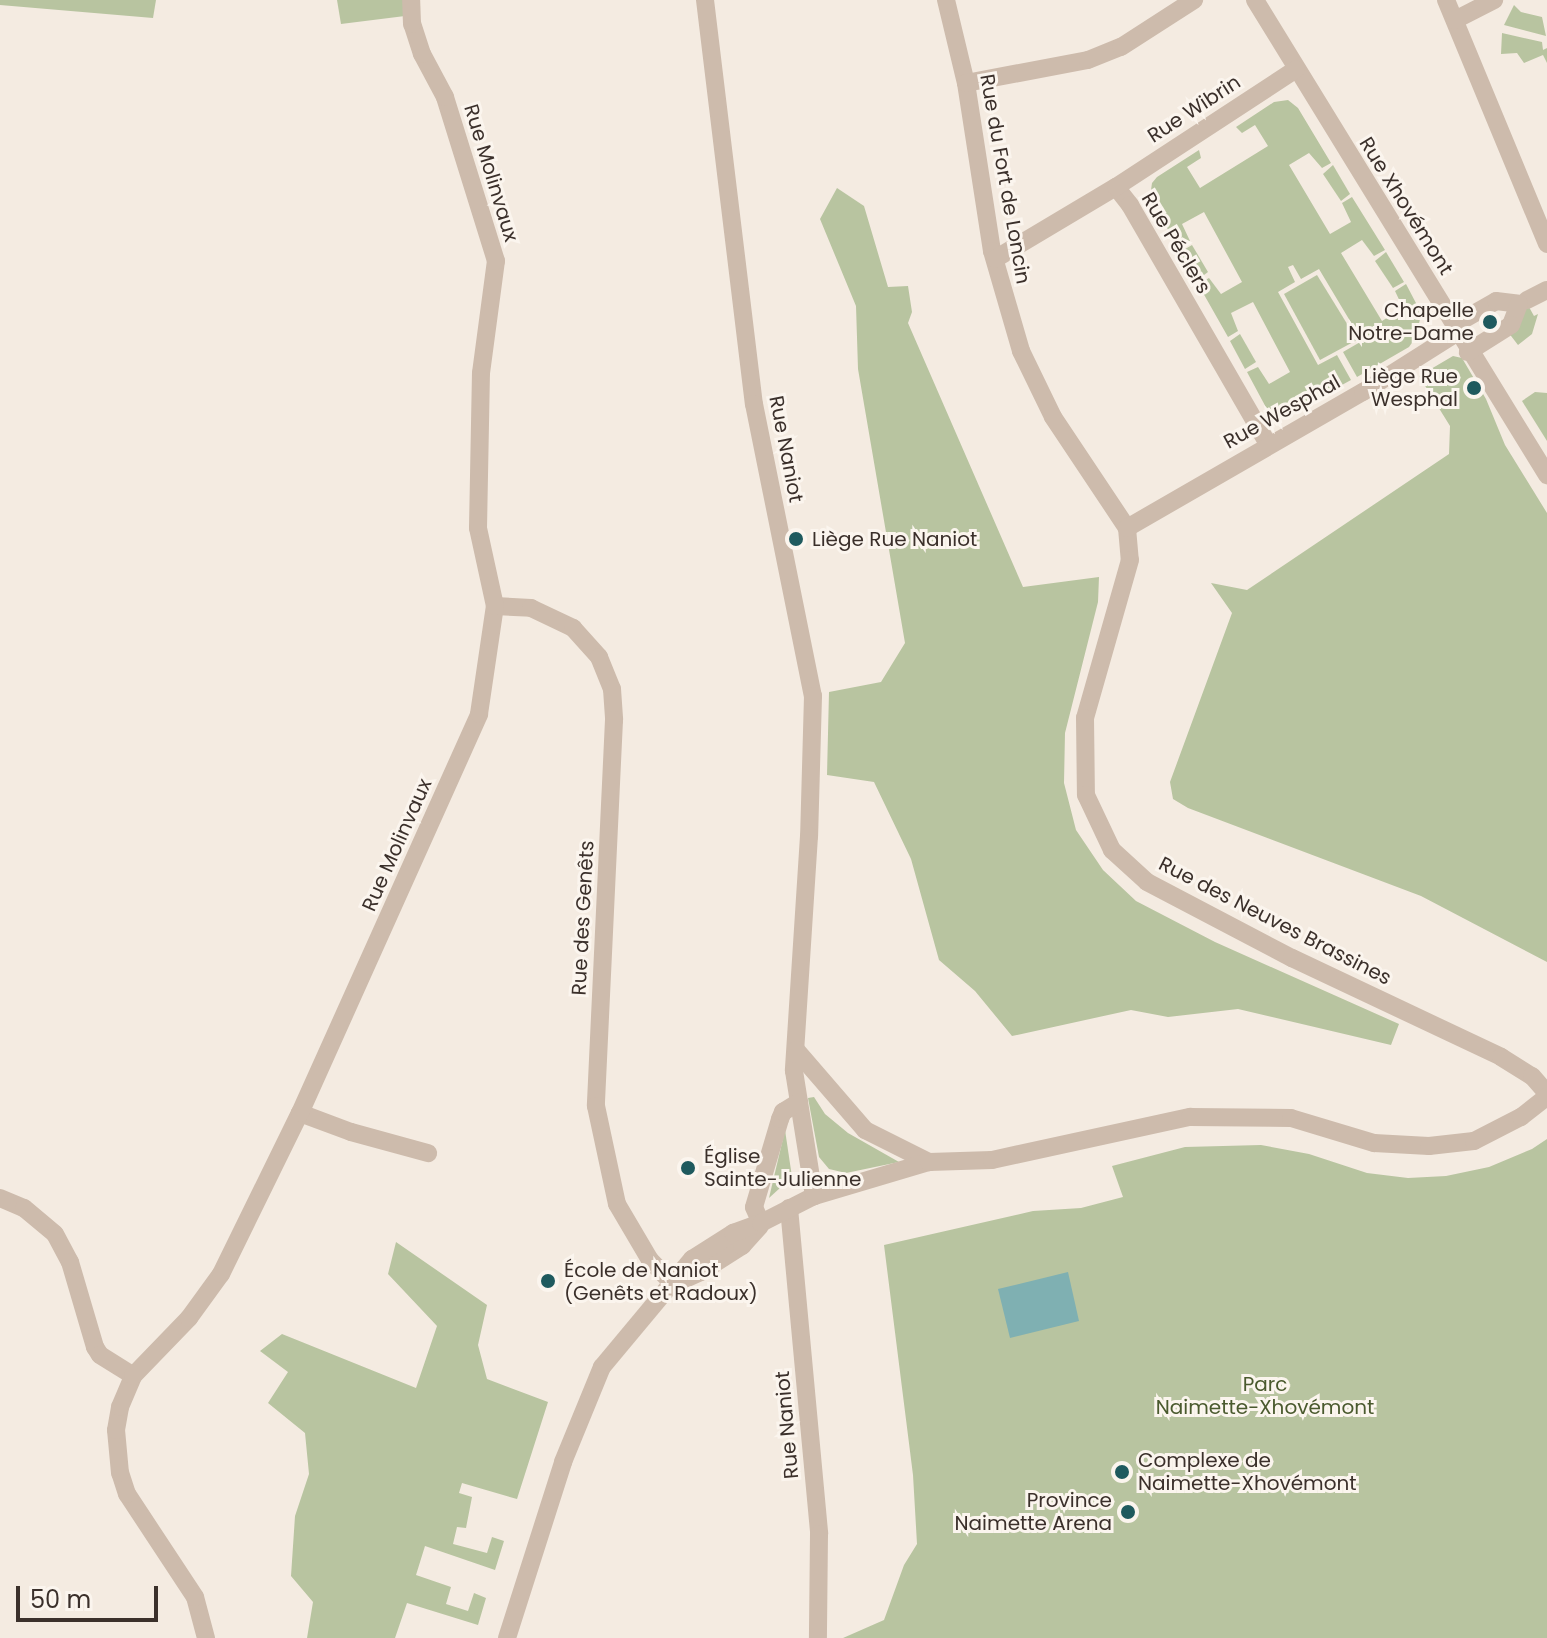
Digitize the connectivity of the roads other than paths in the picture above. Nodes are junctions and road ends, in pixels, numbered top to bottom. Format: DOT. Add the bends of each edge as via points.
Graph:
graph roads {
  1 [pos="411,0"];
  2 [pos="705,0"];
  3 [pos="946,0"];
  4 [pos="1194,0"];
  5 [pos="1255,0"];
  6 [pos="1446,0"];
  7 [pos="1494,0"];
  8 [pos="1455,20"];
  9 [pos="1296,69"];
  10 [pos="966,83"];
  11 [pos="1116,187"];
  12 [pos="1547,244"];
  13 [pos="995,259"];
  14 [pos="1547,290"];
  15 [pos="1527,300"];
  16 [pos="1456,329"];
  17 [pos="1468,352"];
  18 [pos="1268,444"];
  19 [pos="1547,475"];
  20 [pos="1127,528"];
  21 [pos="495,606"];
  22 [pos="796,1050"];
  23 [pos="1547,1095"];
  24 [pos="799,1102"];
  25 [pos="300,1113"];
  26 [pos="428,1153"];
  27 [pos="929,1162"];
  28 [pos="814,1196"];
  29 [pos="0,1198"];
  30 [pos="789,1208"];
  31 [pos="761,1223"];
  32 [pos="673,1284"];
  33 [pos="133,1376"];
  34 [pos="206,1638"];
  35 [pos="507,1638"];
  36 [pos="818,1638"];
  1 -- 21 [label="street, Rue Molinvaux" via="412,24 445,97 496,261 481,373 478,528"];
  2 -- 22 [label="street, Rue Naniot" via="754,404 813,696"];
  3 -- 10 [label="street, Rue du Fort de Loncin"];
  4 -- 10 [label="street" via="1099,56"];
  5 -- 9 [label="street, Rue Xhovémont"];
  6 -- 8 [label="street"];
  7 -- 8 [label="street"];
  8 -- 12 [label="street"];
  9 -- 11 [label="street, Rue Wibrin"];
  9 -- 16 [label="street, Rue Xhovémont"];
  10 -- 13 [label="street, Rue du Fort de Loncin"];
  11 -- 13 [label="street, Rue Péclers"];
  11 -- 18 [label="street, Rue Péclers"];
  13 -- 20 [label="street, Rue du Fort de Loncin" via="1021,351 1053,417"];
  14 -- 15 [label="street"];
  16 -- 17 [label="street, Rue Xhovémont"];
  16 -- 17 [label="street, Rue Wesphal" via="1496,301 1519,304 1511,325"];
  16 -- 18 [label="street, Rue Wesphal" via="1363,392"];
  17 -- 19 [label="street, Rue Xhovémont"];
  18 -- 20 [label="street, Rue Wesphal"];
  20 -- 23 [label="street, Rue des Neuves Brassines" via="1130,560 1085,718 1086,795 1112,850 1147,882 1501,1057 1532,1076"];
  21 -- 25 [label="street, Rue Molinvaux" via="479,714"];
  21 -- 32 [label="street, Rue des Genêts" via="531,608 573,628 599,657 612,689 596,1106 617,1204 641,1247"];
  22 -- 24 [label="street, Rue Naniot"];
  22 -- 27 [label="street" via="865,1130"];
  23 -- 27 [label="street" via="1521,1117 1474,1141 1429,1146 1374,1143 1291,1118 1190,1117 992,1160"];
  24 -- 28 [label="street, Rue Naniot"];
  24 -- 31 [label="street" via="780,1119 754,1207"];
  25 -- 26 [label="street"];
  25 -- 33 [label="street, Rue Molinvaux" via="221,1274 189,1318"];
  27 -- 28 [label="street"];
  28 -- 30 [label="street"];
  29 -- 33 [label="street" via="24,1208 55,1234 70,1262 95,1347"];
  30 -- 31 [label="street"];
  30 -- 36 [label="street, Rue Naniot" via="819,1534"];
  31 -- 32 [label="street" via="733,1233 692,1259"];
  32 -- 35 [label="street" via="610,1356 592,1386"];
  33 -- 34 [label="street, Rue Molinvaux" via="116,1430 120,1473 127,1494 195,1597"];
}
